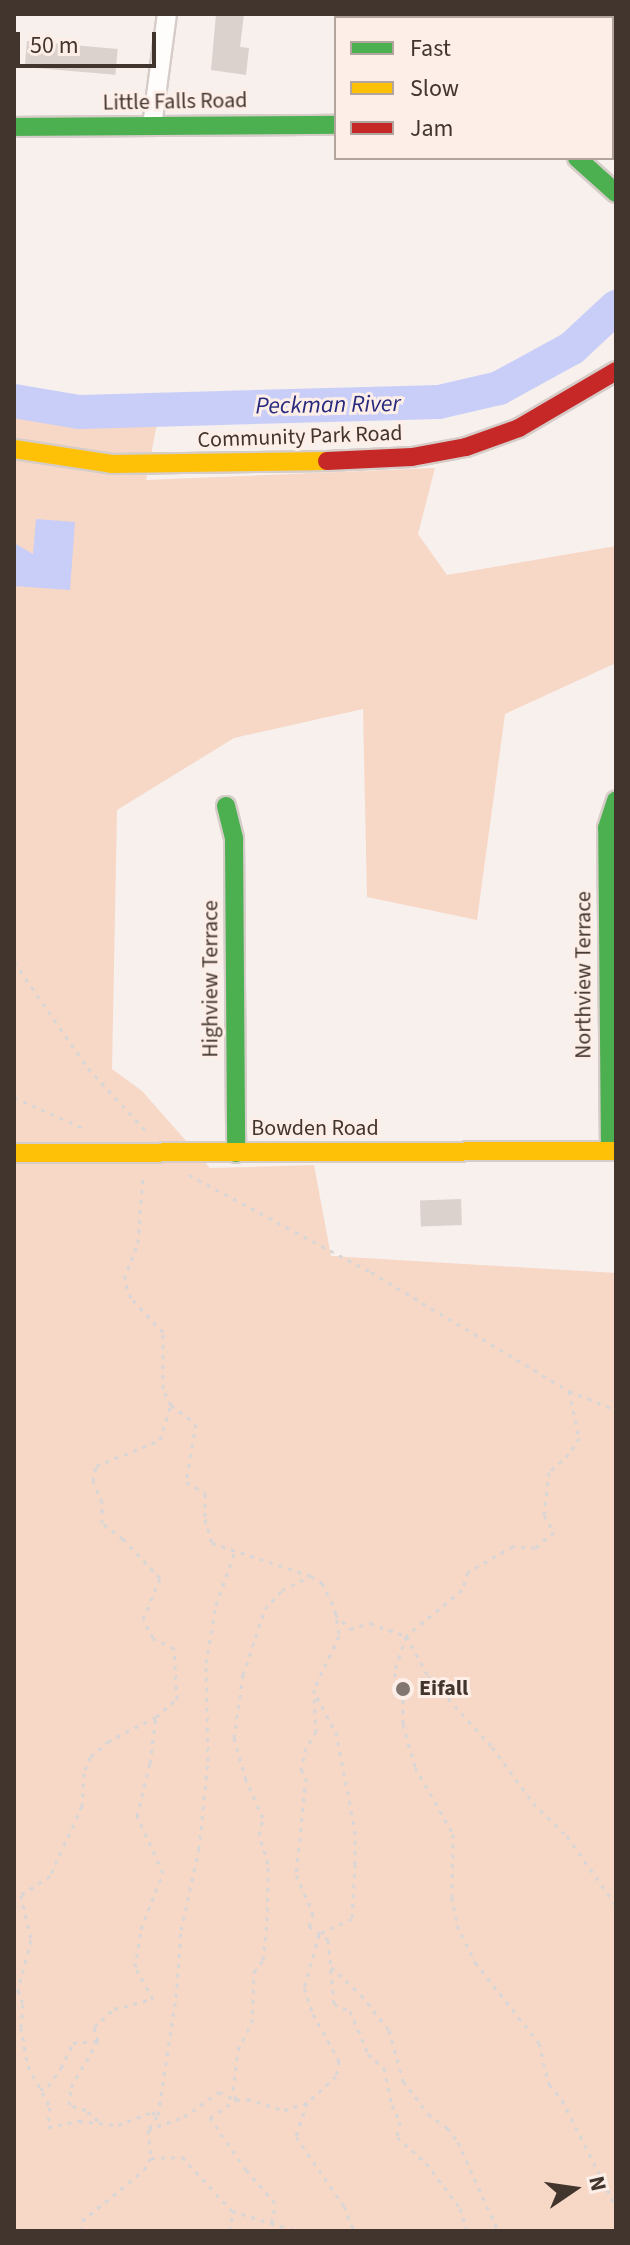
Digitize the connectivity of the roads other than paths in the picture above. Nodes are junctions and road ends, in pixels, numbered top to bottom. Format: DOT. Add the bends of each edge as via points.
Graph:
graph roads {
  1 [pos="167,14"];
  2 [pos="334,125"];
  3 [pos="152,126"];
  4 [pos="14,127"];
  5 [pos="588,162"];
  6 [pos="616,193"];
  7 [pos="616,371"];
  8 [pos="14,449"];
  9 [pos="616,800"];
  10 [pos="226,806"];
  11 [pos="613,1151"];
  12 [pos="14,1153"];
  13 [pos="236,1153"];
  1 -- 3 [label="street"];
  2 -- 3 [label="street, Little Falls Road"];
  3 -- 4 [label="street, Little Falls Road"];
  5 -- 6 [label="street"];
  7 -- 8 [label="street, Community Park Road" via="519,428 466,447 412,457 112,464"];
  9 -- 11 [label="street, Northview Terrace" via="607,828"];
  10 -- 13 [label="street, Highview Terrace" via="234,839"];
  11 -- 13 [label="street, Bowden Road"];
  12 -- 13 [label="street, Bowden Road"];
}
